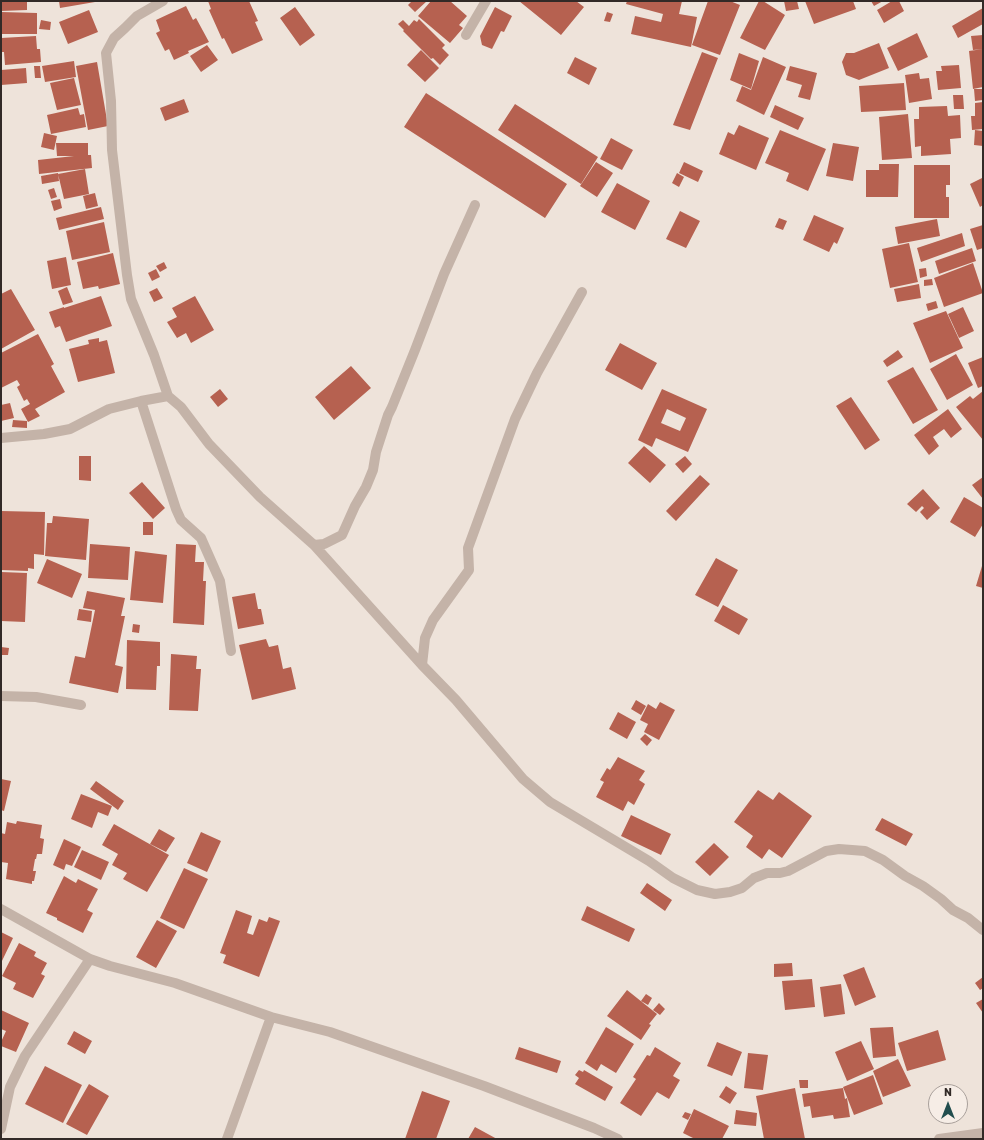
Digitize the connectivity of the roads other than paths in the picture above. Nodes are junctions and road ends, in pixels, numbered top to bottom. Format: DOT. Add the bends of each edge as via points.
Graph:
graph roads {
  1 [pos="163,1"];
  2 [pos="486,1"];
  3 [pos="466,35"];
  4 [pos="475,206"];
  5 [pos="582,292"];
  6 [pos="168,396"];
  7 [pos="141,401"];
  8 [pos="1,438"];
  9 [pos="314,545"];
  10 [pos="231,651"];
  11 [pos="422,665"];
  12 [pos="1,696"];
  13 [pos="80,705"];
  14 [pos="1,909"];
  15 [pos="983,930"];
  16 [pos="90,959"];
  17 [pos="271,1017"];
  18 [pos="1,1130"];
  19 [pos="978,1135"];
  20 [pos="227,1139"];
  21 [pos="618,1139"];
  22 [pos="939,1139"];
  1 -- 6 [label="street" via="129,24 114,38 106,53 111,101 112,150 131,299"];
  2 -- 3 [label="street"];
  4 -- 9 [label="street" via="444,274 388,415 366,487 342,535 324,544"];
  5 -- 11 [label="street" via="515,418 468,548 469,570 433,620 425,638"];
  6 -- 7 [label="street"];
  6 -- 9 [label="street" via="181,407 209,444 260,497"];
  7 -- 8 [label="street" via="109,408 70,429"];
  7 -- 10 [label="street" via="176,509 181,520 201,538 220,581"];
  9 -- 11 [label="street"];
  11 -- 15 [label="street" via="456,700 523,779 550,802 649,860 673,878 698,890 715,894 730,892 767,873 793,869 826,851 865,851 923,886"];
  12 -- 13 [label="street" via="36,697"];
  14 -- 16 [label="street"];
  16 -- 17 [label="street" via="175,983"];
  16 -- 18 [label="street" via="26,1056 10,1087"];
  17 -- 20 [label="street"];
  17 -- 21 [label="street" via="330,1032 476,1083"];
  19 -- 22 [label="street"];
}
